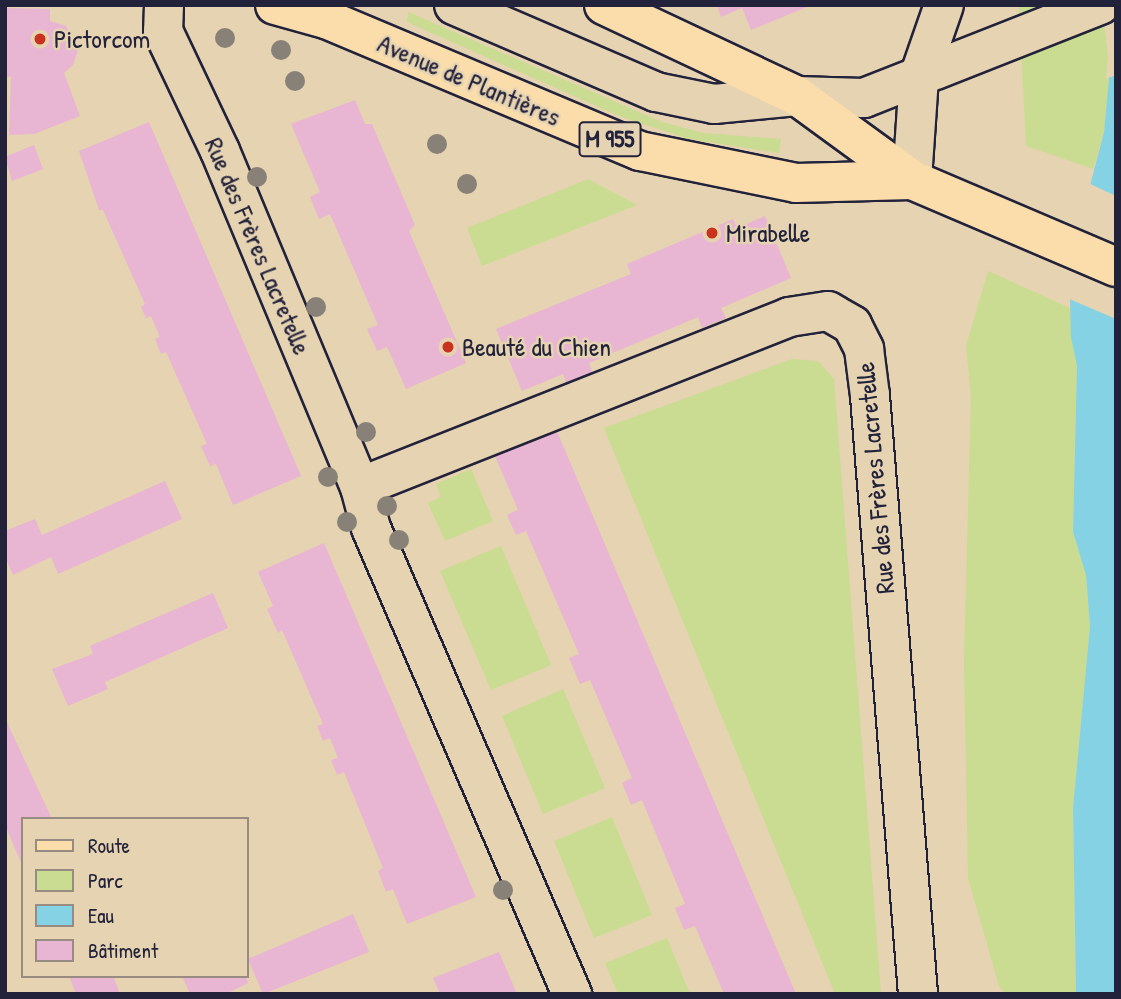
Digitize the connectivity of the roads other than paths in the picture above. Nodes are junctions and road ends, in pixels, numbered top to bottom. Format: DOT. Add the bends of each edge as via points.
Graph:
graph roads {
  1 [pos="164,5"];
  2 [pos="275,5"];
  3 [pos="454,5"];
  4 [pos="604,5"];
  5 [pos="944,5"];
  6 [pos="1100,5"];
  7 [pos="330,10"];
  8 [pos="919,77"];
  9 [pos="797,96"];
  10 [pos="912,180"];
  11 [pos="1116,267"];
  12 [pos="360,487"];
  13 [pos="572,994"];
  14 [pos="918,994"];
  1 -- 12 [label="street, Rue des Frères Lacretelle" via="160,24"];
  2 -- 7 [label="main road, Avenue de Plantières / M 955"];
  3 -- 9 [label="street, Avenue de Plantières / M 955" via="656,92 714,104"];
  4 -- 9 [label="main road, Avenue de Plantières / M 955"];
  5 -- 8 [label="street"];
  6 -- 8 [label="street, Avenue de Plantières"];
  7 -- 10 [label="main road, Avenue de Plantières / M 955" via="640,151 796,183"];
  8 -- 9 [label="street, Avenue de Plantières" via="864,98"];
  8 -- 10 [label="street"];
  9 -- 10 [label="main road, Avenue de Plantières / M 955"];
  10 -- 11 [label="main road, Avenue de Plantières / M 955"];
  12 -- 13 [label="street, Rue des Frères Lacretelle" via="371,528"];
  12 -- 14 [label="street, Rue des Frères Lacretelle" via="789,317 828,311 852,325 864,349 870,396"];
}
